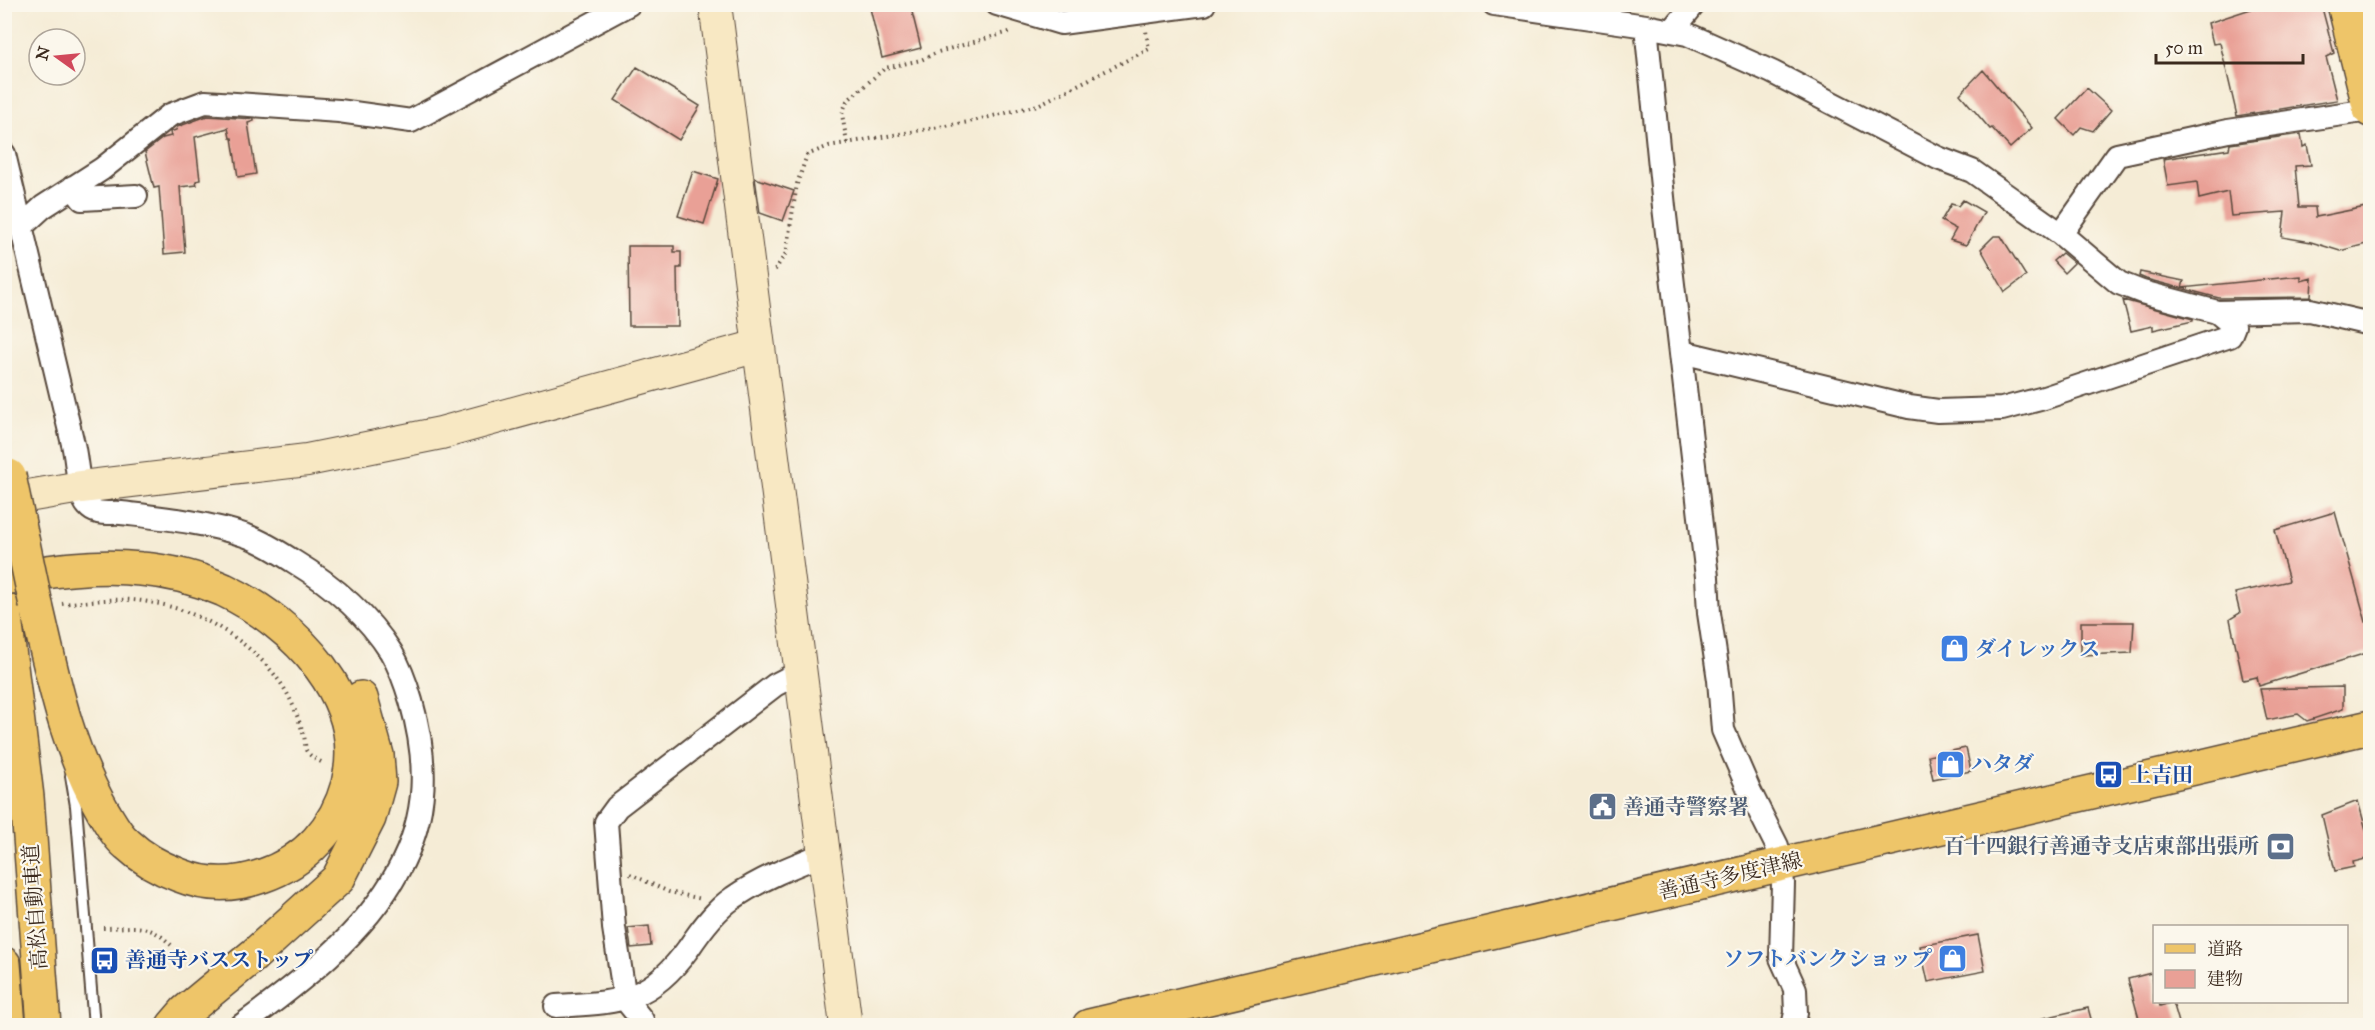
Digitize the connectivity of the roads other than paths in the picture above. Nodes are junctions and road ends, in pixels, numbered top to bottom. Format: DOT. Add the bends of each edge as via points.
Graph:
graph roads {
  1 [pos="628,4"];
  2 [pos="715,4"];
  3 [pos="997,4"];
  4 [pos="1204,4"];
  5 [pos="1494,4"];
  6 [pos="1694,4"];
  7 [pos="2344,4"];
  8 [pos="1646,26"];
  9 [pos="1673,30"];
  10 [pos="2370,110"];
  11 [pos="4,154"];
  12 [pos="73,188"];
  13 [pos="136,196"];
  14 [pos="20,228"];
  15 [pos="2061,234"];
  16 [pos="2217,312"];
  17 [pos="2370,324"];
  18 [pos="758,346"];
  19 [pos="1682,352"];
  20 [pos="6,478"];
  21 [pos="81,487"];
  22 [pos="4,558"];
  23 [pos="4,578"];
  24 [pos="4,609"];
  25 [pos="800,672"];
  26 [pos="62,716"];
  27 [pos="2370,727"];
  28 [pos="824,855"];
  29 [pos="1779,864"];
  30 [pos="4,964"];
  31 [pos="625,999"];
  32 [pos="556,1006"];
  33 [pos="9,1026"];
  34 [pos="44,1026"];
  35 [pos="94,1026"];
  36 [pos="173,1026"];
  37 [pos="241,1026"];
  38 [pos="644,1026"];
  39 [pos="846,1026"];
  40 [pos="1089,1026"];
  41 [pos="1793,1026"];
  1 -- 12 [label="street" via="411,121 339,111 205,102 170,115"];
  2 -- 18 [label="street"];
  3 -- 4 [label="street" via="1061,23"];
  5 -- 8 [label="street"];
  6 -- 9 [label="street"];
  7 -- 10 [label="main road"];
  8 -- 9 [label="street"];
  8 -- 19 [label="street"];
  9 -- 15 [label="street" via="1772,72 1938,158 1972,171"];
  10 -- 15 [label="street" via="2228,131 2117,155"];
  11 -- 14 [label="street"];
  12 -- 13 [label="street" via="82,199"];
  12 -- 14 [label="street"];
  14 -- 21 [label="street"];
  15 -- 16 [label="street" via="2119,283"];
  16 -- 17 [label="street" via="2310,310"];
  16 -- 19 [label="street" via="2234,326 2230,336 2002,409 1938,411 1909,407"];
  18 -- 21 [label="street" via="441,433 307,460"];
  18 -- 25 [label="street"];
  19 -- 29 [label="street" via="1723,730 1777,846"];
  20 -- 21 [label="street"];
  20 -- 26 [label="main road, bridge" via="49,604"];
  21 -- 37 [label="street" via="85,504 95,513 213,526 250,537 291,559 341,596 375,630 405,682 423,748 424,784 416,829 398,871 362,923 288,992"];
  22 -- 36 [label="main road" via="111,548 170,553 231,572 297,612 348,669 360,696 377,755 379,782 369,818 338,879"];
  23 -- 26 [label="main road" via="71,568 165,572 223,590 267,616 303,647 341,700 352,751 349,782 340,809 324,833 284,868 232,883 199,883 159,867 125,843 87,783"];
  24 -- 34 [label="main road, 高松自動車道" via="27,797"];
  25 -- 28 [label="street"];
  25 -- 31 [label="street" via="775,685 617,807 606,822 614,928"];
  26 -- 35 [label="lane" via="76,806"];
  27 -- 29 [label="main road, 善通寺多度津線"];
  28 -- 31 [label="street" via="785,869 729,901 702,928 665,977 645,992"];
  28 -- 39 [label="street"];
  29 -- 40 [label="main road, 善通寺多度津線"];
  29 -- 41 [label="street" via="1784,883 1781,958 1795,989"];
  30 -- 33 [label="main road, 高松自動車道"];
  31 -- 32 [label="street"];
  31 -- 38 [label="street"];
}
